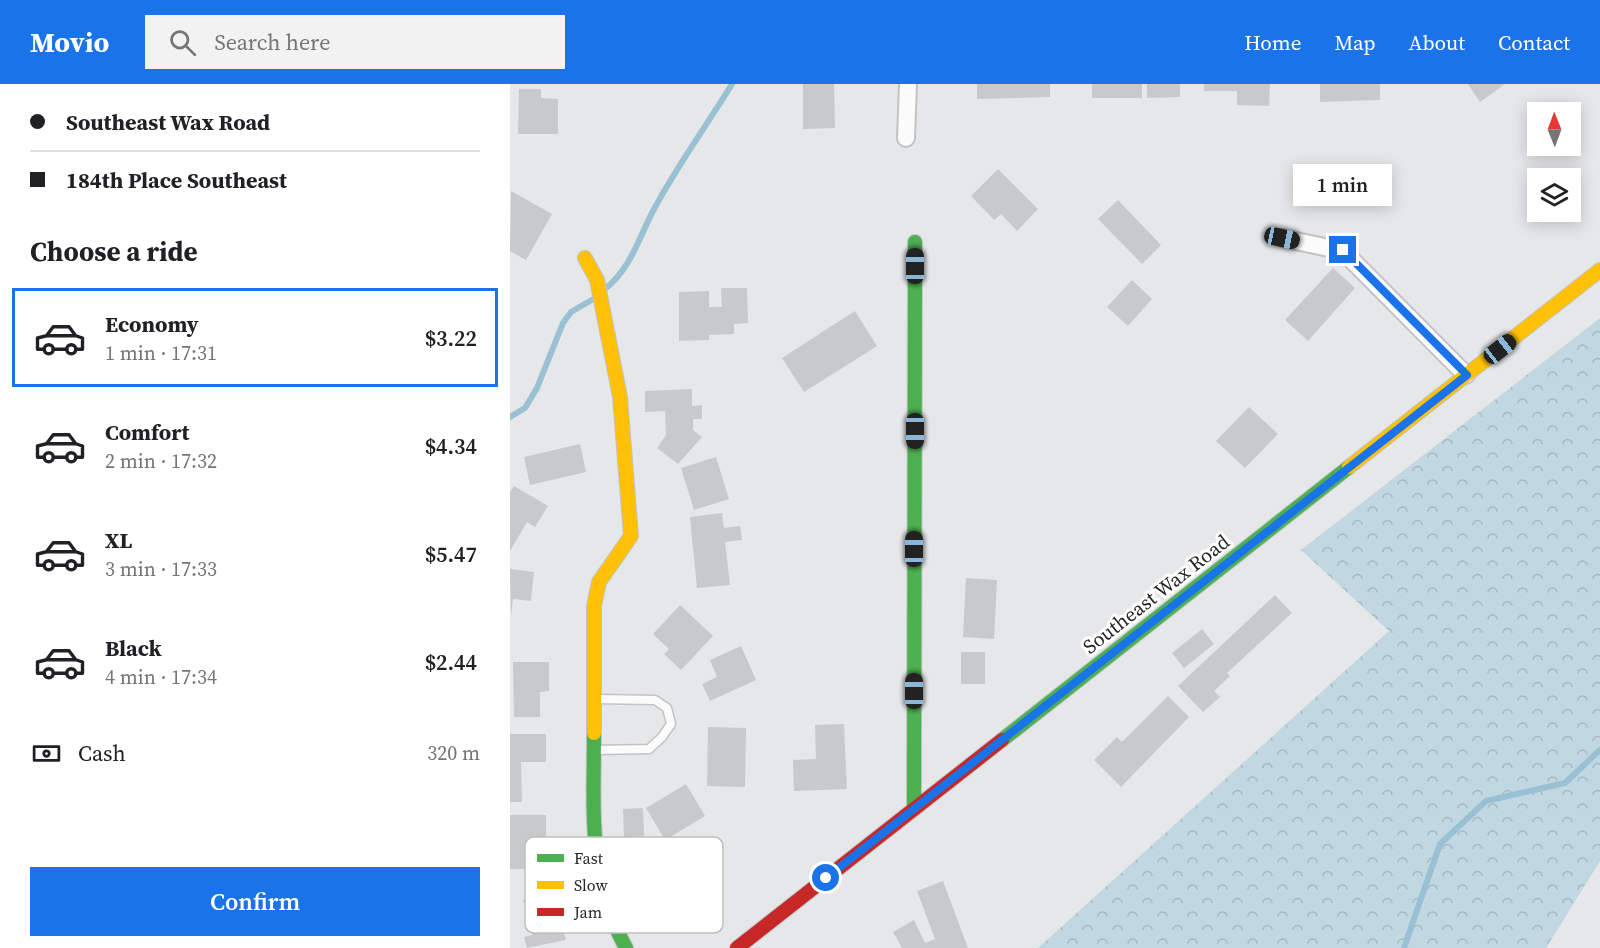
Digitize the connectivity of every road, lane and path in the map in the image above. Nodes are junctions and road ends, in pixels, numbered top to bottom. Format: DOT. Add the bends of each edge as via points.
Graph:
graph roads {
  1 [pos="908,84"];
  2 [pos="906,138"];
  3 [pos="1282,238"];
  4 [pos="915,242"];
  5 [pos="585,258"];
  6 [pos="1600,270"];
  7 [pos="1467,375"];
  8 [pos="593,699"];
  9 [pos="593,750"];
  10 [pos="914,809"];
  11 [pos="594,837"];
  12 [pos="619,933"];
  13 [pos="626,948"];
  14 [pos="737,948"];
  1 -- 2 [label="street"];
  3 -- 7 [label="street" via="1343,250"];
  4 -- 10 [label="street"];
  5 -- 8 [label="street" via="597,280 620,397 631,536 599,582 594,606"];
  6 -- 7 [label="street, Southeast Wax Road"];
  7 -- 10 [label="street, Southeast Wax Road"];
  8 -- 9 [label="street"];
  8 -- 9 [label="lane" via="655,700 667,708 671,724 649,749"];
  9 -- 11 [label="street"];
  10 -- 14 [label="street, Southeast Wax Road"];
  12 -- 13 [label="street"];
}
